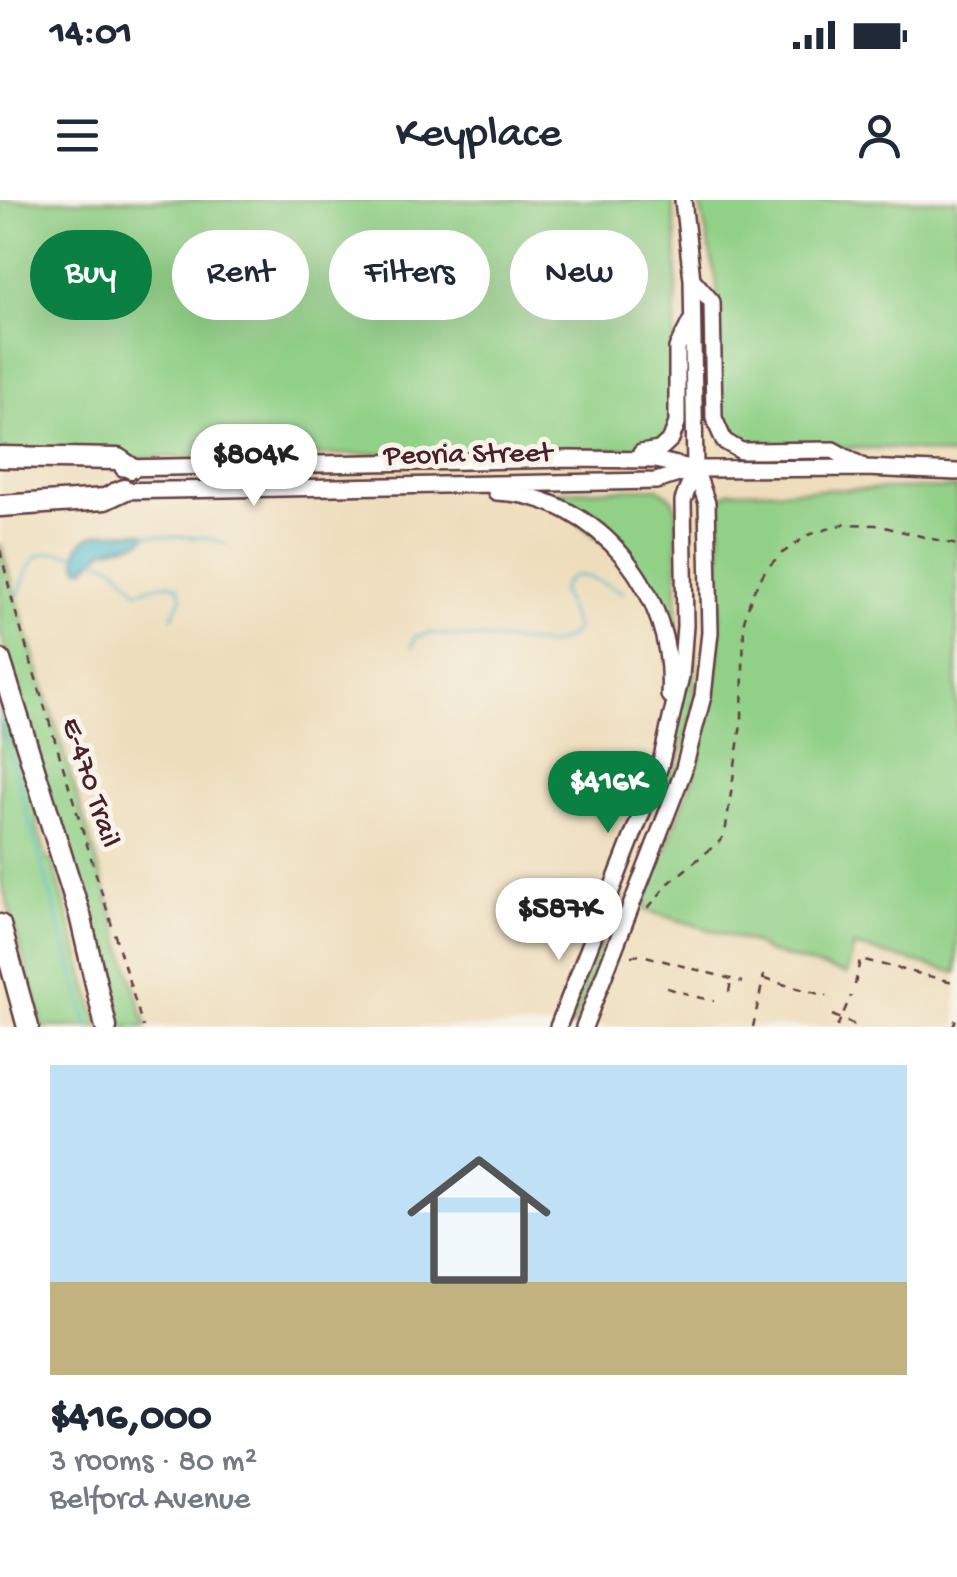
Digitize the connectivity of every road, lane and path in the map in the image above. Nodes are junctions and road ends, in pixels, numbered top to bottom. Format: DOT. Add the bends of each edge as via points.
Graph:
graph roads {
  1 [pos="684,200"];
  2 [pos="692,279"];
  3 [pos="692,317"];
  4 [pos="0,457"];
  5 [pos="568,459"];
  6 [pos="0,465"];
  7 [pos="131,468"];
  8 [pos="866,468"];
  9 [pos="695,469"];
  10 [pos="957,472"];
  11 [pos="414,484"];
  12 [pos="124,490"];
  13 [pos="0,497"];
  14 [pos="0,506"];
  15 [pos="957,545"];
  16 [pos="0,550"];
  17 [pos="0,660"];
  18 [pos="672,725"];
  19 [pos="648,908"];
  20 [pos="0,926"];
  21 [pos="630,956"];
  22 [pos="732,980"];
  23 [pos="742,982"];
  24 [pos="957,983"];
  25 [pos="755,984"];
  26 [pos="855,985"];
  27 [pos="762,986"];
  28 [pos="667,988"];
  29 [pos="729,992"];
  30 [pos="688,994"];
  31 [pos="828,996"];
  32 [pos="851,996"];
  33 [pos="697,997"];
  34 [pos="838,1000"];
  35 [pos="714,1001"];
  36 [pos="848,1004"];
  37 [pos="832,1015"];
  38 [pos="957,1016"];
  39 [pos="841,1019"];
  40 [pos="28,1027"];
  41 [pos="106,1027"];
  42 [pos="143,1027"];
  43 [pos="558,1027"];
  44 [pos="584,1027"];
  45 [pos="753,1027"];
  46 [pos="837,1027"];
  47 [pos="859,1027"];
  48 [pos="953,1027"];
  1 -- 2 [label="main road"];
  2 -- 3 [label="main road"];
  2 -- 8 [label="main road" via="712,302 714,418 724,441 744,451 833,450"];
  3 -- 5 [label="main road" via="677,348 678,418 669,442 653,452"];
  3 -- 9 [label="main road"];
  4 -- 7 [label="highway" via="118,459"];
  5 -- 7 [label="main road, Peoria Street"];
  5 -- 9 [label="main road, Peoria Street" via="656,460"];
  6 -- 7 [label="main road, Peoria Street"];
  8 -- 9 [label="main road, Peoria Street"];
  8 -- 10 [label="main road, Peoria Street"];
  9 -- 11 [label="main road, Peoria Street" via="656,480"];
  9 -- 18 [label="main road" via="683,501 684,642"];
  9 -- 44 [label="main road" via="707,503 710,632 698,721"];
  11 -- 12 [label="main road, Peoria Street"];
  11 -- 18 [label="main road" via="432,492 531,497 566,510 607,538 641,580 662,624"];
  12 -- 13 [label="main road, Peoria Street"];
  12 -- 14 [label="highway" via="105,499"];
  15 -- 19 [label="path" via="880,525 844,524 808,535 766,569 744,621 742,717 724,834"];
  16 -- 42 [label="path, E-470 Trail"];
  17 -- 41 [label="highway" via="68,872"];
  18 -- 43 [label="main road"];
  20 -- 40 [label="highway"];
  21 -- 22 [label="path"];
  22 -- 23 [label="path"];
  22 -- 29 [label="path"];
  24 -- 26 [label="path" via="860,959"];
  25 -- 27 [label="path"];
  27 -- 31 [label="path" via="764,977"];
  27 -- 45 [label="path"];
  28 -- 30 [label="path"];
  32 -- 36 [label="path"];
  33 -- 35 [label="path"];
  34 -- 36 [label="path"];
  36 -- 39 [label="path"];
  37 -- 39 [label="path"];
  38 -- 48 [label="path"];
  39 -- 46 [label="path"];
  39 -- 47 [label="path"];
}
